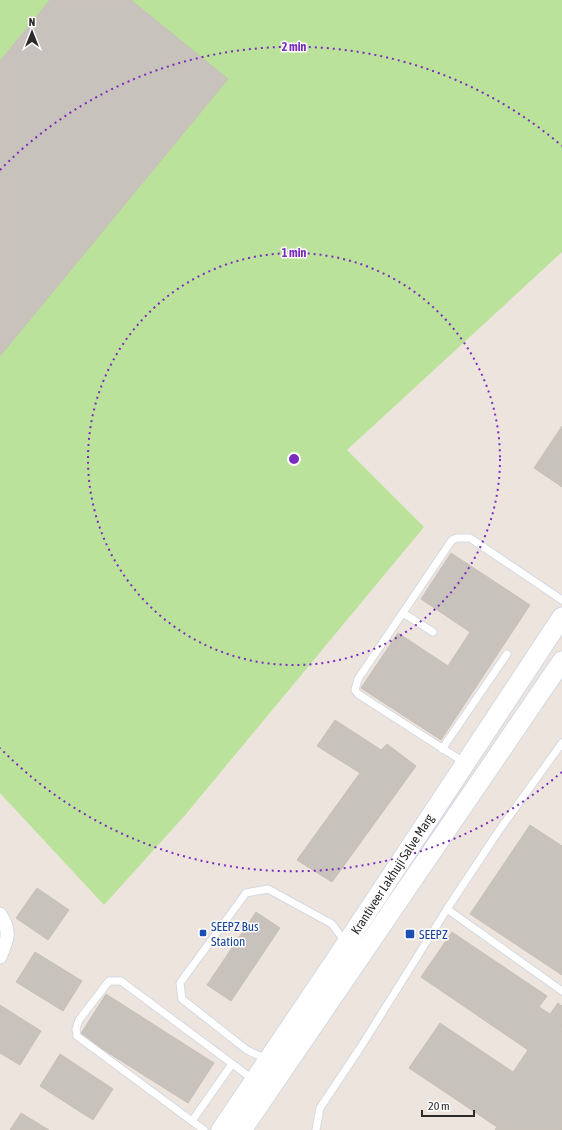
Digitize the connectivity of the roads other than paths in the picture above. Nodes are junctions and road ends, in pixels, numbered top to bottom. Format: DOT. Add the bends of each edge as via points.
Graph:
graph roads {
  1 [pos="562,600"];
  2 [pos="403,612"];
  3 [pos="562,617"];
  4 [pos="433,632"];
  5 [pos="546,640"];
  6 [pos="562,649"];
  7 [pos="507,654"];
  8 [pos="562,661"];
  9 [pos="562,743"];
  10 [pos="442,749"];
  11 [pos="465,763"];
  12 [pos="447,909"];
  13 [pos="0,914"];
  14 [pos="354,950"];
  15 [pos="0,957"];
  16 [pos="562,991"];
  17 [pos="268,1060"];
  18 [pos="232,1064"];
  19 [pos="254,1080"];
  20 [pos="192,1121"];
  21 [pos="204,1130"];
  22 [pos="221,1130"];
  23 [pos="242,1130"];
  24 [pos="316,1130"];
  1 -- 2 [label="lane" via="470,538 463,537 452,540"];
  2 -- 4 [label="lane"];
  2 -- 10 [label="lane" via="358,679 356,690 358,694"];
  3 -- 5 [label="main road, Krantiveer Lakhuji Salve Marg"];
  5 -- 6 [label="main road"];
  5 -- 11 [label="main road, Krantiveer Lakhuji Salve Marg"];
  7 -- 10 [label="lane"];
  8 -- 14 [label="main road, Krantiveer Lakhuji Salve Marg"];
  9 -- 12 [label="lane"];
  10 -- 11 [label="lane"];
  11 -- 14 [label="main road, Krantiveer Lakhuji Salve Marg"];
  12 -- 16 [label="lane"];
  12 -- 24 [label="lane" via="320,1108"];
  13 -- 15 [label="street" via="9,934"];
  14 -- 17 [label="main road, Krantiveer Lakhuji Salve Marg"];
  14 -- 17 [label="lane" via="332,924 268,889 246,893 180,983 182,999 247,1050"];
  14 -- 23 [label="main road, Krantiveer Lakhuji Salve Marg" via="284,1069"];
  17 -- 19 [label="main road, Krantiveer Lakhuji Salve Marg"];
  18 -- 19 [label="lane"];
  18 -- 20 [label="lane"];
  18 -- 20 [label="lane" via="120,981 109,981 79,1020 77,1036"];
  19 -- 22 [label="main road, Krantiveer Lakhuji Salve Marg"];
  20 -- 21 [label="lane"];
}
